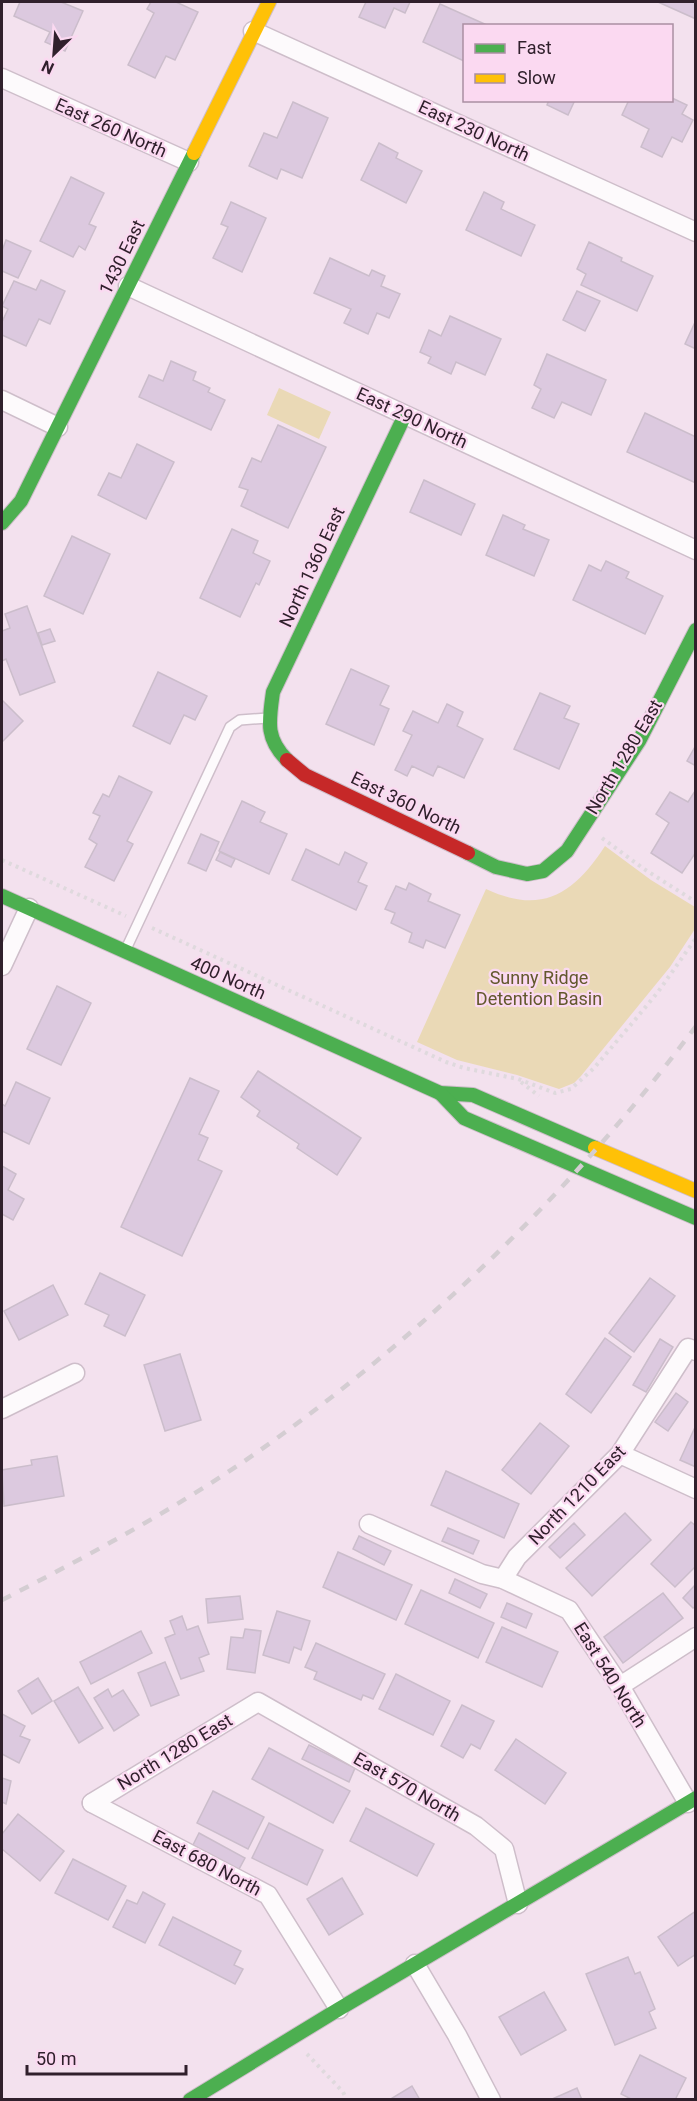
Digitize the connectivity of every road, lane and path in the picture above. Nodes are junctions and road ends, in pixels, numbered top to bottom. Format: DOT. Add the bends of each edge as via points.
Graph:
graph roads {
  1 [pos="268,2"];
  2 [pos="253,31"];
  3 [pos="2,78"];
  4 [pos="189,162"];
  5 [pos="696,232"];
  6 [pos="128,286"];
  7 [pos="2,400"];
  8 [pos="405,415"];
  9 [pos="58,427"];
  10 [pos="2,524"];
  11 [pos="696,550"];
  12 [pos="696,630"];
  13 [pos="269,717"];
  14 [pos="272,740"];
  15 [pos="599,835"];
  16 [pos="2,860"];
  17 [pos="538,873"];
  18 [pos="2,896"];
  19 [pos="696,902"];
  20 [pos="29,908"];
  21 [pos="139,922"];
  22 [pos="696,938"];
  23 [pos="125,951"];
  24 [pos="2,966"];
  25 [pos="518,1079"];
  26 [pos="440,1093"];
  27 [pos="539,1096"];
  28 [pos="696,1191"];
  29 [pos="696,1218"];
  30 [pos="692,1349"];
  31 [pos="75,1372"];
  32 [pos="2,1409"];
  33 [pos="620,1454"];
  34 [pos="696,1489"];
  35 [pos="369,1524"];
  36 [pos="503,1580"];
  37 [pos="696,1636"];
  38 [pos="620,1686"];
  39 [pos="258,1702"];
  40 [pos="692,1801"];
  41 [pos="92,1803"];
  42 [pos="518,1904"];
  43 [pos="415,1964"];
  44 [pos="339,2008"];
  45 [pos="293,2037"];
  46 [pos="190,2100"];
  47 [pos="347,2100"];
  48 [pos="490,2100"];
  1 -- 2 [label="main road, 1430 East"];
  2 -- 4 [label="main road, 1430 East"];
  2 -- 5 [label="street, East 230 North"];
  3 -- 4 [label="street, East 260 North"];
  4 -- 6 [label="main road, 1430 East"];
  6 -- 8 [label="street, East 290 North"];
  6 -- 9 [label="main road, 1430 East"];
  7 -- 9 [label="street"];
  8 -- 11 [label="street, East 290 North"];
  8 -- 13 [label="main road, North 1360 East" via="273,692"];
  9 -- 10 [label="main road, 1430 East" via="21,501"];
  12 -- 17 [label="main road, North 1280 East" via="639,741 567,851"];
  13 -- 14 [label="main road, North 1360 East"];
  13 -- 21 [label="lane" via="240,720 230,727"];
  14 -- 17 [label="main road, East 360 North" via="285,757 312,778 496,867 517,874"];
  15 -- 19 [label="path"];
  16 -- 21 [label="path"];
  18 -- 20 [label="main road, 400 North"];
  20 -- 23 [label="main road, 400 North"];
  20 -- 24 [label="street"];
  21 -- 23 [label="lane"];
  21 -- 25 [label="path" via="446,1062"];
  22 -- 25 [label="path" via="658,992 576,1087 555,1093"];
  23 -- 26 [label="main road, 400 North"];
  25 -- 27 [label="path"];
  26 -- 28 [label="main road, 400 North" via="473,1095"];
  26 -- 29 [label="main road, 400 North" via="464,1118"];
  30 -- 33 [label="street, North 1210 East"];
  31 -- 32 [label="street"];
  33 -- 34 [label="street"];
  33 -- 36 [label="street, North 1210 East" via="517,1557"];
  35 -- 36 [label="street, East 540 North"];
  36 -- 38 [label="street, East 540 North" via="569,1610"];
  37 -- 38 [label="street"];
  38 -- 40 [label="street, East 540 North"];
  39 -- 41 [label="street, North 1280 East"];
  39 -- 42 [label="street, East 570 North" via="476,1826 504,1849"];
  40 -- 42 [label="main road"];
  41 -- 44 [label="street, East 680 North" via="268,1895"];
  42 -- 43 [label="main road"];
  43 -- 44 [label="main road"];
  43 -- 48 [label="street"];
  44 -- 45 [label="main road"];
  45 -- 46 [label="main road"];
  45 -- 47 [label="path"];
}
